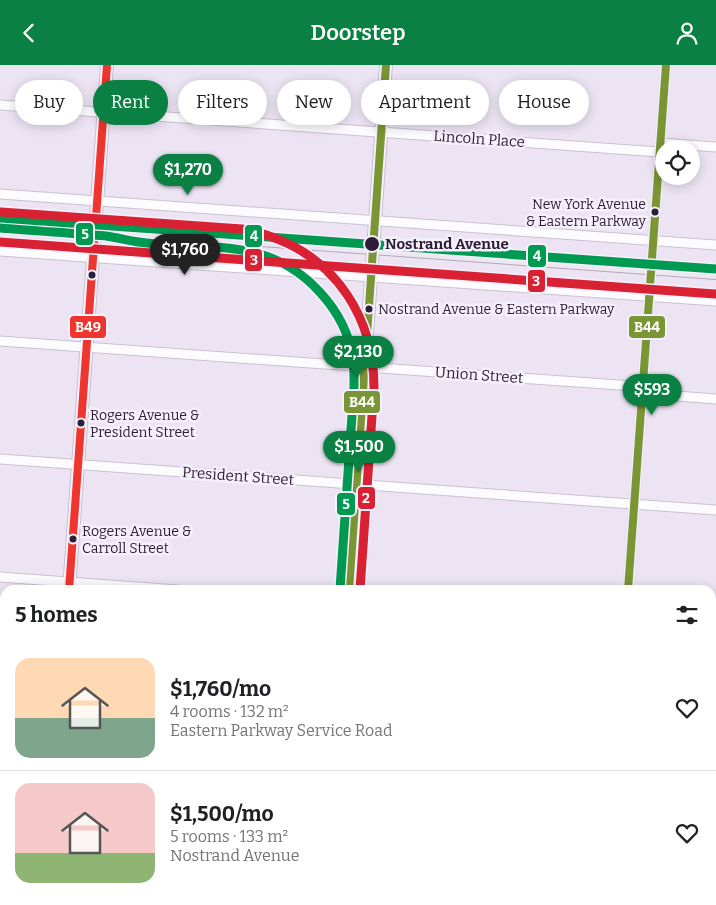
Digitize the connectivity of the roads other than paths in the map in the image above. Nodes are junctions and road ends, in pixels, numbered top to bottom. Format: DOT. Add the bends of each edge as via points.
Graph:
graph roads {
  1 [pos="107,65"];
  2 [pos="386,65"];
  3 [pos="666,65"];
  4 [pos="106,80"];
  5 [pos="0,105"];
  6 [pos="93,111"];
  7 [pos="168,117"];
  8 [pos="102,125"];
  9 [pos="381,132"];
  10 [pos="661,140"];
  11 [pos="655,147"];
  12 [pos="700,147"];
  13 [pos="716,147"];
  14 [pos="657,185"];
  15 [pos="0,195"];
  16 [pos="97,201"];
  17 [pos="0,220"];
  18 [pos="375,221"];
  19 [pos="95,227"];
  20 [pos="653,241"];
  21 [pos="716,245"];
  22 [pos="373,247"];
  23 [pos="0,251"];
  24 [pos="93,257"];
  25 [pos="651,267"];
  26 [pos="716,272"];
  27 [pos="371,277"];
  28 [pos="649,297"];
  29 [pos="716,301"];
  30 [pos="0,341"];
  31 [pos="86,347"];
  32 [pos="364,367"];
  33 [pos="642,390"];
  34 [pos="716,399"];
  35 [pos="0,459"];
  36 [pos="78,465"];
  37 [pos="356,485"];
  38 [pos="634,505"];
  39 [pos="716,510"];
  40 [pos="0,577"];
  41 [pos="61,585"];
  42 [pos="69,585"];
  43 [pos="348,585"];
  44 [pos="628,585"];
  1 -- 4 [label="main road"];
  2 -- 9 [label="main road"];
  3 -- 10 [label="street"];
  5 -- 6 [label="street, Lincoln Place"];
  7 -- 9 [label="street, Lincoln Place"];
  8 -- 16 [label="main road"];
  9 -- 11 [label="street, Lincoln Place"];
  9 -- 18 [label="main road"];
  12 -- 13 [label="street, Lincoln Place"];
  14 -- 20 [label="street"];
  15 -- 16 [label="street"];
  16 -- 18 [label="street"];
  16 -- 19 [label="main road"];
  17 -- 19 [label="main road"];
  18 -- 20 [label="street"];
  18 -- 22 [label="main road"];
  19 -- 22 [label="main road"];
  19 -- 24 [label="main road"];
  20 -- 21 [label="street"];
  20 -- 25 [label="street"];
  22 -- 25 [label="main road"];
  22 -- 27 [label="main road"];
  23 -- 24 [label="street"];
  24 -- 27 [label="street"];
  24 -- 31 [label="main road"];
  25 -- 26 [label="main road"];
  25 -- 28 [label="street"];
  27 -- 28 [label="street"];
  27 -- 32 [label="main road"];
  28 -- 29 [label="street"];
  28 -- 33 [label="street"];
  30 -- 31 [label="street, Union Street"];
  31 -- 32 [label="street, Union Street"];
  31 -- 36 [label="main road"];
  32 -- 33 [label="street, Union Street" via="633,386"];
  32 -- 37 [label="main road"];
  33 -- 34 [label="street, Union Street" via="651,394"];
  33 -- 38 [label="street"];
  35 -- 36 [label="street, President Street"];
  36 -- 37 [label="street, President Street"];
  36 -- 42 [label="main road"];
  37 -- 38 [label="street, President Street"];
  37 -- 43 [label="main road"];
  38 -- 39 [label="street, President Street"];
  38 -- 44 [label="street"];
  40 -- 41 [label="street"];
}
